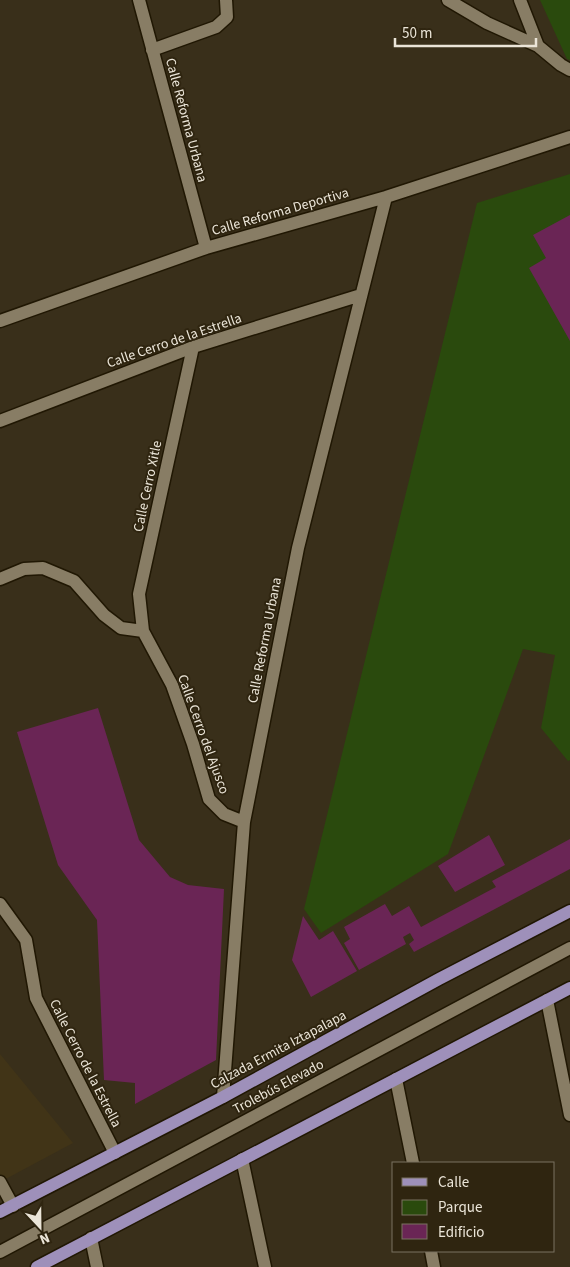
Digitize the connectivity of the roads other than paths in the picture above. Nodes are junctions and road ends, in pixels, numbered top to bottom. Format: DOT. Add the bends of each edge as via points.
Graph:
graph roads {
  1 [pos="139,0"];
  2 [pos="226,0"];
  3 [pos="448,0"];
  4 [pos="520,0"];
  5 [pos="538,46"];
  6 [pos="152,50"];
  7 [pos="570,70"];
  8 [pos="570,138"];
  9 [pos="386,197"];
  10 [pos="206,248"];
  11 [pos="361,295"];
  12 [pos="0,321"];
  13 [pos="193,347"];
  14 [pos="0,421"];
  15 [pos="0,579"];
  16 [pos="143,631"];
  17 [pos="244,822"];
  18 [pos="0,904"];
  19 [pos="570,911"];
  20 [pos="570,948"];
  21 [pos="570,988"];
  22 [pos="547,1000"];
  23 [pos="396,1079"];
  24 [pos="223,1097"];
  25 [pos="570,1115"];
  26 [pos="115,1153"];
  27 [pos="242,1159"];
  28 [pos="413,1162"];
  29 [pos="0,1182"];
  30 [pos="12,1206"];
  31 [pos="0,1212"];
  32 [pos="91,1238"];
  33 [pos="0,1252"];
  34 [pos="431,1252"];
  35 [pos="37,1267"];
  36 [pos="97,1267"];
  37 [pos="265,1267"];
  38 [pos="434,1267"];
  1 -- 6 [label="street, Calle Reforma Urbana"];
  2 -- 6 [label="street" via="227,17 216,27"];
  3 -- 5 [label="street" via="487,23"];
  4 -- 5 [label="street"];
  5 -- 7 [label="street"];
  6 -- 10 [label="street, Calle Reforma Urbana"];
  8 -- 9 [label="street, Calle Reforma Deportiva"];
  9 -- 10 [label="street, Calle Reforma Deportiva"];
  9 -- 11 [label="street, Calle Reforma Urbana"];
  10 -- 12 [label="street, Calle Reforma Deportiva"];
  11 -- 13 [label="street, Calle Cerro de la Estrella"];
  11 -- 17 [label="street, Calle Reforma Urbana" via="298,548"];
  13 -- 14 [label="street, Calle Cerro de la Estrella"];
  13 -- 16 [label="street, Calle Cerro Xitle" via="139,594"];
  15 -- 16 [label="street" via="24,569 43,568 74,580 104,615 121,628"];
  16 -- 17 [label="street, Calle Cerro del Ajusco" via="172,686 209,799 224,814"];
  17 -- 24 [label="street, Calle Reforma Urbana"];
  18 -- 26 [label="street, Calle Cerro de la Estrella" via="26,940 36,998"];
  19 -- 24 [label="main road, Calzada Ermita Iztapalapa"];
  20 -- 33 [label="street, Trolebús Elevado"];
  21 -- 22 [label="main road"];
  22 -- 23 [label="main road"];
  22 -- 25 [label="street"];
  23 -- 27 [label="main road"];
  23 -- 28 [label="street"];
  24 -- 26 [label="main road, Calzada Ermita Iztapalapa"];
  26 -- 30 [label="main road, Calzada Ermita Iztapalapa"];
  27 -- 32 [label="main road"];
  27 -- 37 [label="street"];
  29 -- 30 [label="street"];
  30 -- 31 [label="main road, Calzada Ermita Iztapalapa"];
  32 -- 35 [label="main road"];
  32 -- 36 [label="street"];
  34 -- 38 [label="street"];
}
